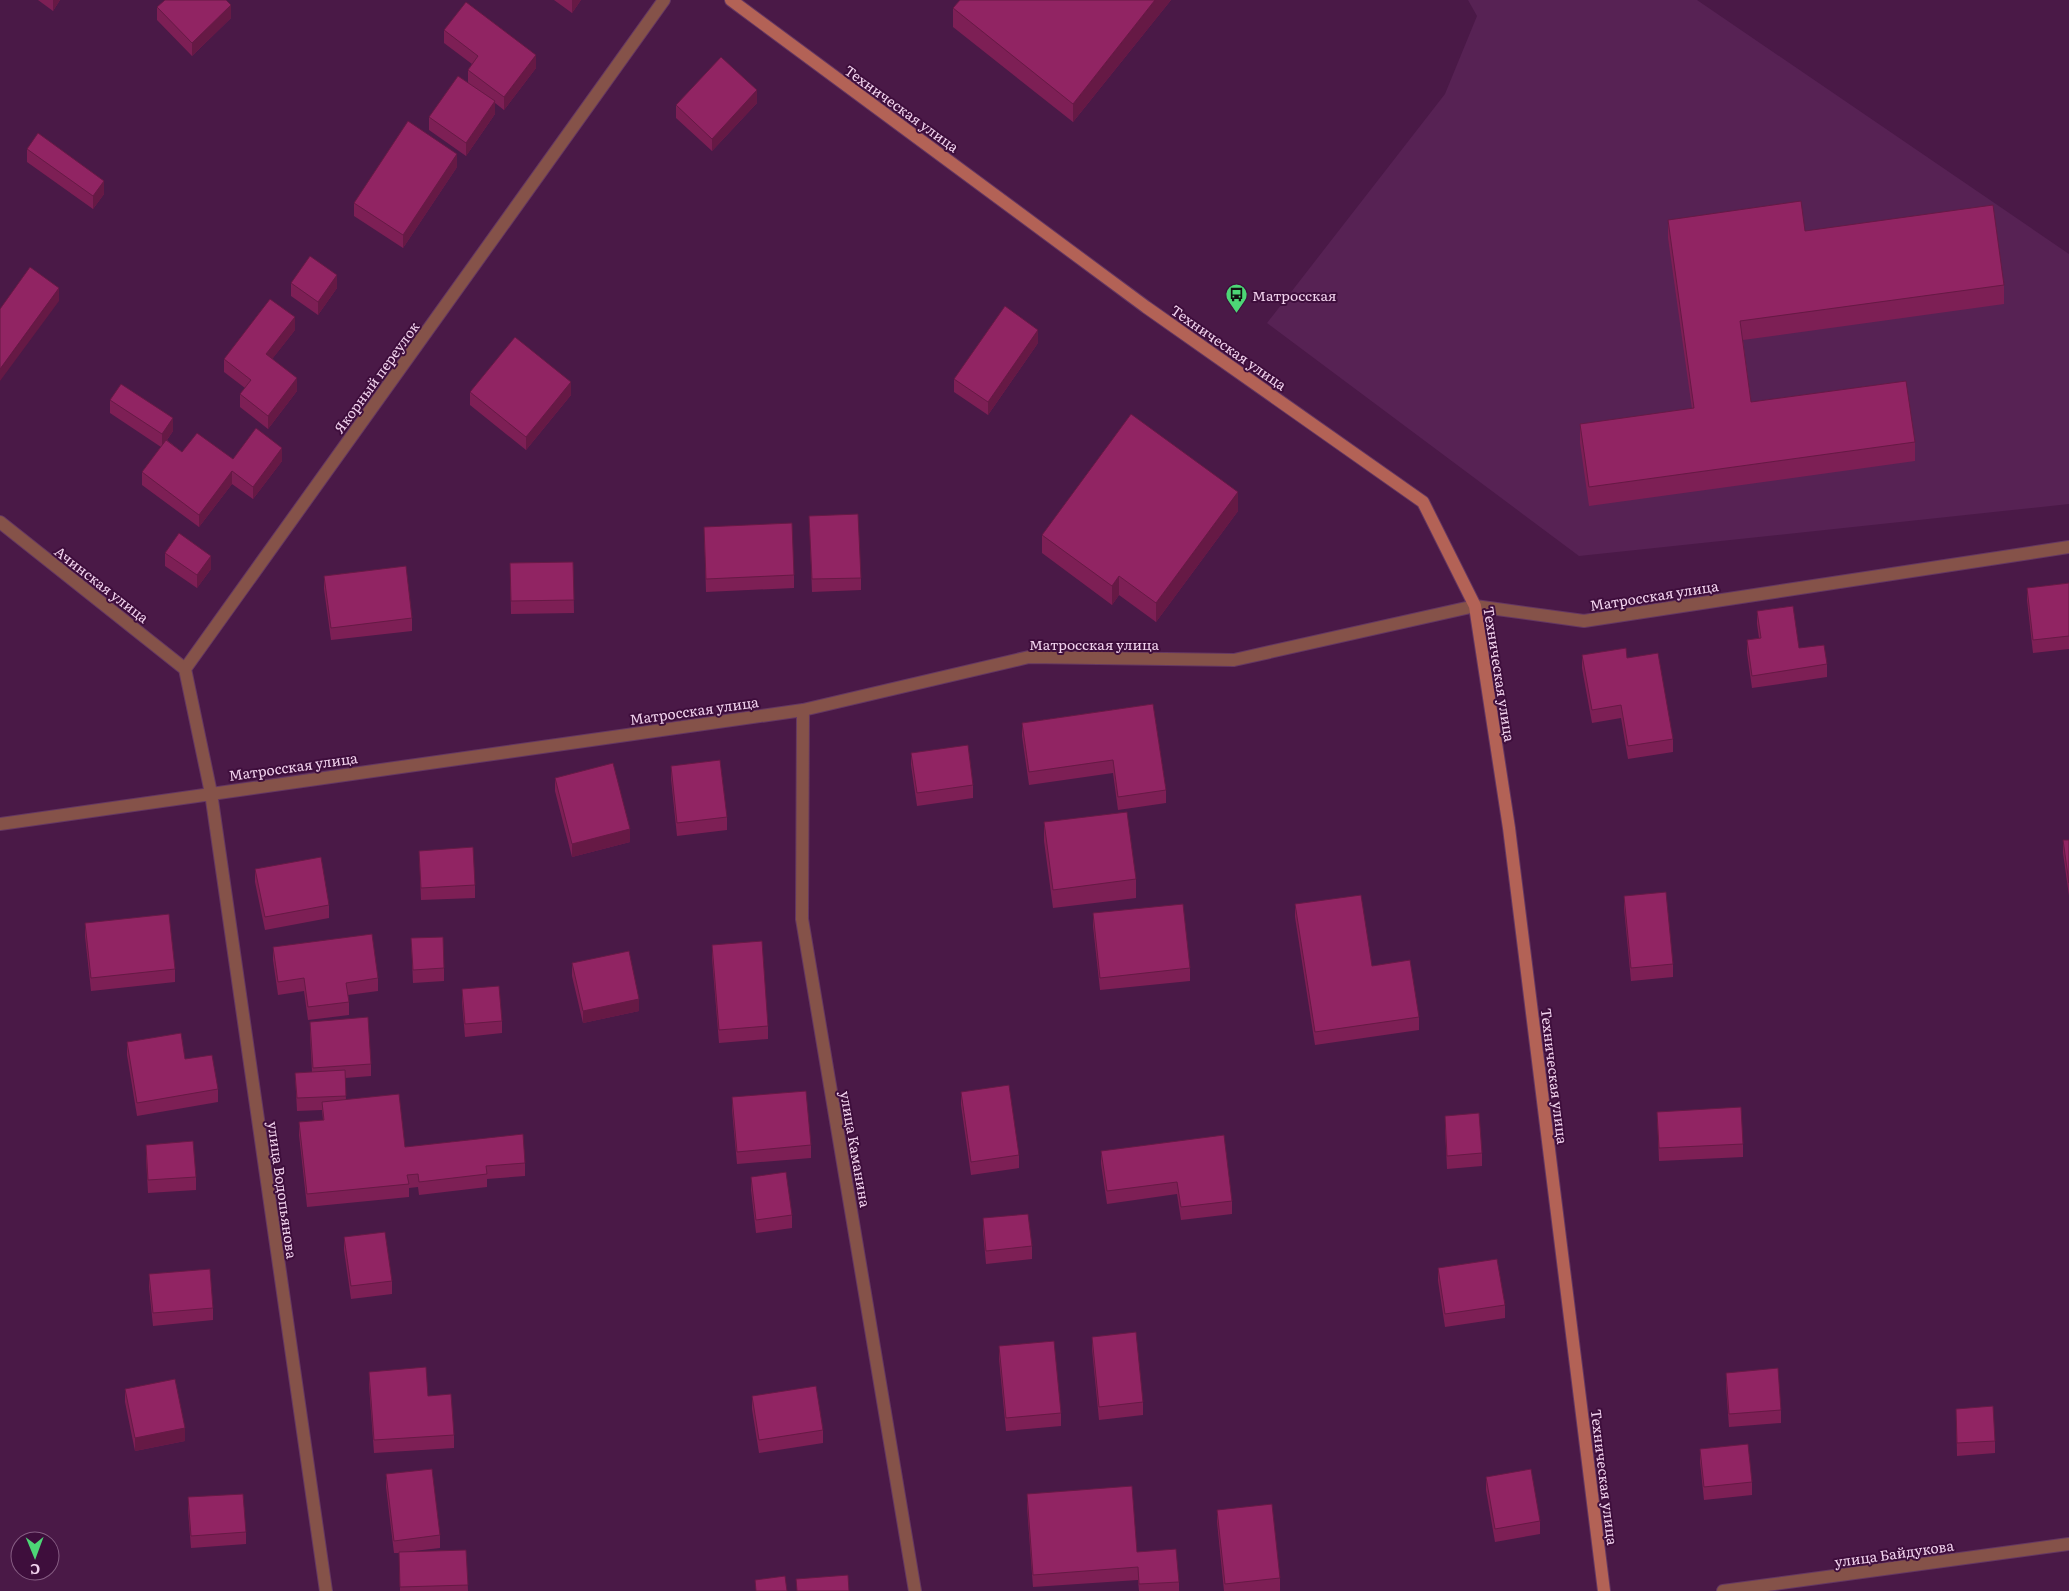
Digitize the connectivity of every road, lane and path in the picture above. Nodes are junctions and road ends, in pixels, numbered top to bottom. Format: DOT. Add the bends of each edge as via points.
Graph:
graph roads {
  1 [pos="664,0"];
  2 [pos="730,0"];
  3 [pos="0,522"];
  4 [pos="2069,547"];
  5 [pos="1475,606"];
  6 [pos="185,669"];
  7 [pos="803,710"];
  8 [pos="211,793"];
  9 [pos="0,824"];
  10 [pos="2069,1544"];
  11 [pos="326,1591"];
  12 [pos="915,1591"];
  13 [pos="1604,1591"];
  14 [pos="1723,1591"];
  1 -- 6 [label="street, Якорный переулок"];
  2 -- 5 [label="street, Техническая улица" via="1146,307 1423,502"];
  3 -- 6 [label="street, Ачинская улица"];
  4 -- 5 [label="street, Матросская улица" via="1584,621"];
  5 -- 7 [label="street, Матросская улица" via="1234,660 1028,657"];
  5 -- 13 [label="street, Техническая улица" via="1509,828"];
  6 -- 8 [label="street"];
  7 -- 8 [label="street, Матросская улица"];
  7 -- 12 [label="street, улица Каманина" via="802,919"];
  8 -- 9 [label="street, Матросская улица"];
  8 -- 11 [label="street, улица Водопьянова"];
  10 -- 14 [label="street, улица Байдукова"];
}
